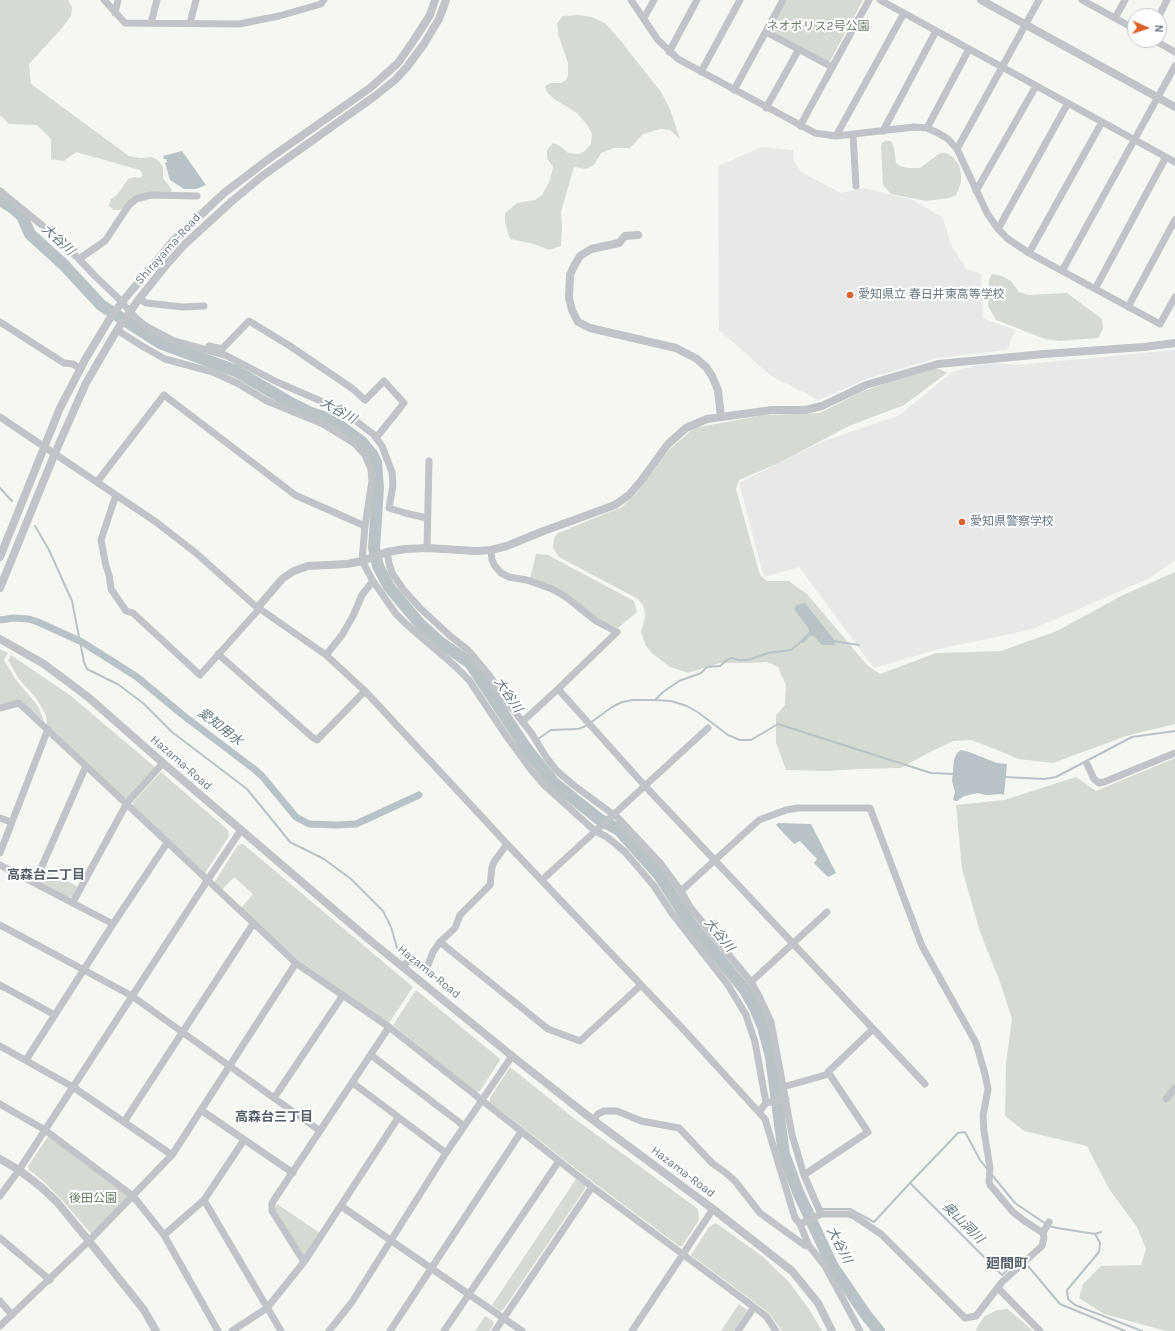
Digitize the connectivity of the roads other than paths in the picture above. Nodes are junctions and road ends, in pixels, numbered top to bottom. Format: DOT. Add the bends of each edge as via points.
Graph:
graph roads {
  1 [pos="104,0"];
  2 [pos="118,0"];
  3 [pos="157,0"];
  4 [pos="196,0"];
  5 [pos="324,0"];
  6 [pos="435,0"];
  7 [pos="446,0"];
  8 [pos="630,0"];
  9 [pos="654,0"];
  10 [pos="698,0"];
  11 [pos="740,0"];
  12 [pos="783,0"];
  13 [pos="869,0"];
  14 [pos="880,0"];
  15 [pos="981,0"];
  16 [pos="1039,0"];
  17 [pos="1082,0"];
  18 [pos="1125,0"];
  19 [pos="115,12"];
  20 [pos="904,13"];
  21 [pos="644,18"];
  22 [pos="1115,18"];
  23 [pos="151,23"];
  24 [pos="190,23"];
  25 [pos="1026,25"];
  26 [pos="1127,25"];
  27 [pos="936,31"];
  28 [pos="766,32"];
  29 [pos="800,49"];
  30 [pos="969,49"];
  31 [pos="669,52"];
  32 [pos="1175,66"];
  33 [pos="832,67"];
  34 [pos="1002,67"];
  35 [pos="701,72"];
  36 [pos="1036,86"];
  37 [pos="734,90"];
  38 [pos="1157,97"];
  39 [pos="1068,103"];
  40 [pos="1175,107"];
  41 [pos="766,108"];
  42 [pos="1102,122"];
  43 [pos="800,126"];
  44 [pos="927,128"];
  45 [pos="883,131"];
  46 [pos="853,135"];
  47 [pos="836,136"];
  48 [pos="1134,140"];
  49 [pos="957,149"];
  50 [pos="1166,157"];
  51 [pos="1175,162"];
  52 [pos="856,186"];
  53 [pos="976,191"];
  54 [pos="1,194"];
  55 [pos="197,196"];
  56 [pos="1175,220"];
  57 [pos="998,230"];
  58 [pos="638,235"];
  59 [pos="1029,253"];
  60 [pos="79,259"];
  61 [pos="1062,271"];
  62 [pos="1094,289"];
  63 [pos="1175,297"];
  64 [pos="139,299"];
  65 [pos="121,304"];
  66 [pos="204,306"];
  67 [pos="1128,306"];
  68 [pos="129,313"];
  69 [pos="0,322"];
  70 [pos="118,328"];
  71 [pos="1175,344"];
  72 [pos="189,345"];
  73 [pos="80,369"];
  74 [pos="0,417"];
  75 [pos="720,417"];
  76 [pos="376,438"];
  77 [pos="44,447"];
  78 [pos="55,453"];
  79 [pos="429,461"];
  80 [pos="97,482"];
  81 [pos="116,495"];
  82 [pos="427,518"];
  83 [pos="365,526"];
  84 [pos="427,548"];
  85 [pos="491,550"];
  86 [pos="385,553"];
  87 [pos="0,557"];
  88 [pos="362,561"];
  89 [pos="373,581"];
  90 [pos="0,588"];
  91 [pos="259,607"];
  92 [pos="0,639"];
  93 [pos="218,654"];
  94 [pos="326,655"];
  95 [pos="558,689"];
  96 [pos="365,691"];
  97 [pos="0,708"];
  98 [pos="522,722"];
  99 [pos="708,728"];
  100 [pos="48,729"];
  101 [pos="1175,752"];
  102 [pos="163,763"];
  103 [pos="1087,764"];
  104 [pos="86,766"];
  105 [pos="645,786"];
  106 [pos="127,804"];
  107 [pos="614,814"];
  108 [pos="0,818"];
  109 [pos="11,822"];
  110 [pos="241,830"];
  111 [pos="597,830"];
  112 [pos="167,843"];
  113 [pos="508,844"];
  114 [pos="0,853"];
  115 [pos="716,861"];
  116 [pos="0,864"];
  117 [pos="542,880"];
  118 [pos="207,881"];
  119 [pos="35,882"];
  120 [pos="681,891"];
  121 [pos="73,902"];
  122 [pos="827,912"];
  123 [pos="113,924"];
  124 [pos="253,924"];
  125 [pos="0,925"];
  126 [pos="440,942"];
  127 [pos="793,943"];
  128 [pos="296,963"];
  129 [pos="403,966"];
  130 [pos="84,970"];
  131 [pos="751,982"];
  132 [pos="0,985"];
  133 [pos="641,985"];
  134 [pos="343,995"];
  135 [pos="132,996"];
  136 [pos="55,1015"];
  137 [pos="389,1027"];
  138 [pos="873,1029"];
  139 [pos="182,1033"];
  140 [pos="0,1046"];
  141 [pos="371,1055"];
  142 [pos="512,1056"];
  143 [pos="26,1060"];
  144 [pos="228,1066"];
  145 [pos="829,1074"];
  146 [pos="353,1083"];
  147 [pos="925,1084"];
  148 [pos="73,1087"];
  149 [pos="783,1087"];
  150 [pos="1175,1088"];
  151 [pos="274,1098"];
  152 [pos="786,1099"];
  153 [pos="1166,1099"];
  154 [pos="482,1100"];
  155 [pos="766,1103"];
  156 [pos="0,1104"];
  157 [pos="202,1110"];
  158 [pos="759,1112"];
  159 [pos="398,1118"];
  160 [pos="593,1120"];
  161 [pos="124,1122"];
  162 [pos="464,1126"];
  163 [pos="45,1130"];
  164 [pos="320,1131"];
  165 [pos="521,1132"];
  166 [pos="244,1140"];
  167 [pos="446,1153"];
  168 [pos="172,1155"];
  169 [pos="0,1159"];
  170 [pos="559,1161"];
  171 [pos="19,1170"];
  172 [pos="293,1173"];
  173 [pos="804,1175"];
  174 [pos="592,1187"];
  175 [pos="0,1196"];
  176 [pos="134,1196"];
  177 [pos="204,1200"];
  178 [pos="341,1206"];
  179 [pos="713,1209"];
  180 [pos="821,1214"];
  181 [pos="803,1223"];
  182 [pos="164,1235"];
  183 [pos="0,1238"];
  184 [pos="391,1240"];
  185 [pos="89,1241"];
  186 [pos="808,1246"];
  187 [pos="683,1255"];
  188 [pos="304,1262"];
  189 [pos="431,1268"];
  190 [pos="50,1280"];
  191 [pos="998,1288"];
  192 [pos="468,1294"];
  193 [pos="0,1302"];
  194 [pos="267,1308"];
  195 [pos="754,1308"];
  196 [pos="12,1315"];
  197 [pos="503,1318"];
  198 [pos="0,1326"];
  199 [pos="156,1331"];
  200 [pos="218,1331"];
  201 [pos="232,1331"];
  202 [pos="281,1331"];
  203 [pos="329,1331"];
  204 [pos="390,1331"];
  205 [pos="444,1331"];
  206 [pos="494,1331"];
  207 [pos="522,1331"];
  208 [pos="632,1331"];
  209 [pos="738,1331"];
  210 [pos="776,1331"];
  211 [pos="832,1331"];
  212 [pos="860,1331"];
  213 [pos="1040,1331"];
  1 -- 19 [label="street"];
  2 -- 19 [label="street"];
  3 -- 23 [label="street"];
  4 -- 24 [label="street"];
  5 -- 24 [label="street" via="321,4 245,23"];
  6 -- 65 [label="street, Shirayama-Road" via="430,14 398,63 370,88 276,153 224,193 172,242"];
  7 -- 64 [label="street, Shirayama-Road" via="424,44 395,80 260,177 184,245"];
  8 -- 21 [label="street"];
  9 -- 21 [label="street"];
  10 -- 31 [label="street"];
  11 -- 35 [label="street"];
  12 -- 28 [label="street"];
  13 -- 33 [label="street"];
  14 -- 20 [label="street"];
  15 -- 25 [label="street"];
  16 -- 25 [label="street"];
  17 -- 22 [label="street"];
  18 -- 22 [label="street"];
  19 -- 23 [label="street" via="125,23"];
  20 -- 27 [label="street"];
  20 -- 47 [label="street"];
  21 -- 31 [label="street"];
  22 -- 26 [label="street"];
  23 -- 24 [label="street"];
  25 -- 34 [label="street"];
  25 -- 38 [label="street"];
  27 -- 30 [label="street"];
  27 -- 45 [label="street"];
  28 -- 29 [label="street"];
  28 -- 37 [label="street"];
  29 -- 33 [label="street"];
  29 -- 41 [label="street"];
  30 -- 34 [label="street"];
  30 -- 44 [label="street"];
  31 -- 35 [label="street"];
  32 -- 38 [label="street"];
  33 -- 43 [label="street"];
  34 -- 36 [label="street"];
  34 -- 49 [label="street"];
  35 -- 37 [label="street"];
  36 -- 39 [label="street"];
  36 -- 53 [label="street"];
  37 -- 41 [label="street"];
  38 -- 40 [label="street"];
  38 -- 48 [label="street"];
  39 -- 42 [label="street"];
  39 -- 57 [label="street"];
  41 -- 43 [label="street"];
  42 -- 48 [label="street"];
  42 -- 59 [label="street"];
  43 -- 47 [label="street" via="815,133"];
  44 -- 45 [label="street"];
  44 -- 49 [label="street" via="948,139"];
  45 -- 46 [label="street"];
  46 -- 47 [label="street"];
  46 -- 52 [label="street"];
  48 -- 50 [label="street"];
  48 -- 61 [label="street"];
  49 -- 53 [label="street"];
  50 -- 51 [label="street"];
  50 -- 62 [label="street"];
  53 -- 57 [label="street"];
  54 -- 60 [label="street" via="49,231"];
  55 -- 60 [label="street" via="151,195 136,199 105,242"];
  56 -- 67 [label="street"];
  57 -- 59 [label="street"];
  58 -- 75 [label="street" via="625,236 619,243 591,249 580,256 570,276 569,298 572,310 578,322 590,328 676,348 697,359 706,367 718,390"];
  59 -- 61 [label="street"];
  60 -- 65 [label="street"];
  61 -- 62 [label="street"];
  62 -- 67 [label="street"];
  63 -- 67 [label="street" via="1160,324"];
  64 -- 66 [label="street" via="146,303 183,307"];
  64 -- 68 [label="street, Shirayama-Road"];
  65 -- 68 [label="street"];
  65 -- 73 [label="street, Shirayama-Road"];
  68 -- 70 [label="street, Shirayama-Road"];
  68 -- 72 [label="street" via="144,325 174,341"];
  69 -- 73 [label="street" via="64,363 73,364"];
  70 -- 78 [label="street, Shirayama-Road" via="86,384"];
  70 -- 83 [label="street" via="165,359 213,372 267,400 324,424 354,443 365,455 371,469 371,492"];
  71 -- 75 [label="street" via="938,364 866,385 822,406 805,410 772,410"];
  72 -- 76 [label="street" via="225,355 277,382 330,405 356,421"];
  72 -- 76 [label="street" via="198,344 222,349 249,320 353,389 365,400 384,381 404,403"];
  73 -- 77 [label="street, Shirayama-Road"];
  74 -- 77 [label="street"];
  75 -- 85 [label="street" via="686,428 668,444 629,495 615,505"];
  76 -- 82 [label="street" via="382,446 392,472 393,485 389,508"];
  77 -- 78 [label="street"];
  77 -- 87 [label="street, Shirayama-Road"];
  78 -- 80 [label="street"];
  78 -- 90 [label="street, Shirayama-Road"];
  79 -- 82 [label="street"];
  80 -- 81 [label="street"];
  80 -- 83 [label="street" via="164,395 295,495"];
  81 -- 91 [label="street" via="177,538"];
  81 -- 93 [label="street" via="101,540 111,589 126,611 133,613 200,675"];
  82 -- 84 [label="street"];
  83 -- 88 [label="street"];
  84 -- 85 [label="street"];
  84 -- 86 [label="street"];
  85 -- 95 [label="street" via="492,560 501,574 552,589 596,621 617,632"];
  86 -- 88 [label="street"];
  86 -- 98 [label="street" via="392,572 403,589 421,609 468,650 489,674"];
  88 -- 89 [label="street"];
  88 -- 91 [label="street" via="308,566 294,571 283,578"];
  89 -- 94 [label="street" via="362,595 342,635"];
  89 -- 111 [label="street" via="396,614 469,680 507,737 545,786"];
  91 -- 93 [label="street"];
  91 -- 94 [label="street"];
  92 -- 102 [label="street, Hazama-Road" via="44,664 88,697"];
  93 -- 96 [label="street" via="317,740"];
  94 -- 96 [label="street"];
  95 -- 98 [label="street"];
  95 -- 105 [label="street"];
  96 -- 113 [label="street"];
  97 -- 100 [label="street" via="19,703"];
  98 -- 107 [label="street" via="556,770"];
  99 -- 105 [label="street"];
  100 -- 104 [label="street"];
  100 -- 109 [label="street"];
  101 -- 103 [label="street" via="1099,783 1094,779"];
  102 -- 106 [label="street"];
  102 -- 110 [label="street, Hazama-Road"];
  104 -- 106 [label="street"];
  104 -- 119 [label="street"];
  105 -- 107 [label="street"];
  105 -- 115 [label="street"];
  106 -- 112 [label="street"];
  106 -- 121 [label="street"];
  107 -- 111 [label="street"];
  107 -- 120 [label="street" via="661,864"];
  108 -- 109 [label="street"];
  109 -- 114 [label="street"];
  110 -- 118 [label="street"];
  110 -- 129 [label="street, Hazama-Road"];
  111 -- 117 [label="street"];
  111 -- 155 [label="street" via="616,843 641,870 738,999 755,1042"];
  112 -- 118 [label="street"];
  112 -- 123 [label="street"];
  113 -- 117 [label="street"];
  113 -- 126 [label="street" via="494,862 490,885 460,915 455,928"];
  115 -- 120 [label="street"];
  115 -- 127 [label="street"];
  115 -- 191 [label="street" via="760,820 786,810 870,808 922,946 976,1043 988,1089 983,1116 990,1185 1023,1220 1046,1228 1042,1246"];
  116 -- 119 [label="street"];
  117 -- 133 [label="street"];
  118 -- 124 [label="street"];
  118 -- 135 [label="street"];
  119 -- 121 [label="street"];
  120 -- 131 [label="street" via="690,907"];
  121 -- 123 [label="street"];
  122 -- 127 [label="street"];
  123 -- 130 [label="street"];
  124 -- 128 [label="street"];
  124 -- 139 [label="street"];
  125 -- 130 [label="street"];
  126 -- 129 [label="street" via="426,967 409,960"];
  126 -- 133 [label="street" via="548,1029 580,1041"];
  127 -- 131 [label="street"];
  127 -- 138 [label="street"];
  128 -- 134 [label="street"];
  128 -- 144 [label="street"];
  129 -- 142 [label="street, Hazama-Road"];
  130 -- 135 [label="street"];
  130 -- 136 [label="street"];
  131 -- 149 [label="street" via="770,1022"];
  132 -- 136 [label="street"];
  133 -- 158 [label="street"];
  134 -- 137 [label="street"];
  134 -- 151 [label="street"];
  135 -- 139 [label="street"];
  135 -- 148 [label="street"];
  136 -- 143 [label="street"];
  137 -- 141 [label="street"];
  137 -- 154 [label="street"];
  138 -- 145 [label="street" via="828,1072"];
  138 -- 147 [label="street"];
  139 -- 144 [label="street"];
  139 -- 161 [label="street"];
  140 -- 143 [label="street"];
  141 -- 146 [label="street"];
  141 -- 162 [label="street"];
  142 -- 154 [label="street"];
  142 -- 160 [label="street, Hazama-Road"];
  143 -- 148 [label="street"];
  144 -- 151 [label="street"];
  144 -- 157 [label="street"];
  145 -- 149 [label="street"];
  145 -- 173 [label="street" via="868,1132"];
  146 -- 159 [label="street"];
  146 -- 164 [label="street"];
  148 -- 161 [label="street"];
  148 -- 163 [label="street"];
  149 -- 152 [label="street"];
  150 -- 153 [label="street"];
  151 -- 164 [label="street"];
  152 -- 155 [label="street"];
  152 -- 173 [label="street" via="792,1135"];
  154 -- 162 [label="street"];
  154 -- 165 [label="street"];
  155 -- 158 [label="street"];
  156 -- 163 [label="street"];
  157 -- 166 [label="street"];
  157 -- 168 [label="street"];
  158 -- 181 [label="street" via="765,1119 794,1215"];
  159 -- 167 [label="street"];
  159 -- 178 [label="street"];
  160 -- 179 [label="street, Hazama-Road"];
  160 -- 186 [label="street" via="604,1111 617,1111 641,1121 679,1128 712,1163 735,1181 760,1212"];
  161 -- 168 [label="street"];
  162 -- 167 [label="street"];
  163 -- 171 [label="street"];
  163 -- 176 [label="street"];
  164 -- 172 [label="street"];
  165 -- 170 [label="street"];
  165 -- 189 [label="street"];
  166 -- 172 [label="street"];
  166 -- 177 [label="street"];
  167 -- 184 [label="street"];
  168 -- 176 [label="street"];
  169 -- 171 [label="street"];
  170 -- 174 [label="street"];
  170 -- 192 [label="street"];
  171 -- 175 [label="street"];
  171 -- 185 [label="street" via="57,1202"];
  172 -- 188 [label="street" via="272,1203 272,1211"];
  173 -- 180 [label="street"];
  174 -- 187 [label="street"];
  174 -- 197 [label="street"];
  176 -- 182 [label="street"];
  176 -- 185 [label="street"];
  177 -- 182 [label="street"];
  177 -- 194 [label="street"];
  178 -- 184 [label="street"];
  178 -- 188 [label="street"];
  179 -- 187 [label="street"];
  179 -- 211 [label="street, Hazama-Road" via="792,1271 818,1303"];
  180 -- 181 [label="street"];
  180 -- 191 [label="street" via="849,1214 872,1227 965,1318 976,1316"];
  181 -- 186 [label="street"];
  182 -- 200 [label="street"];
  183 -- 190 [label="street"];
  184 -- 189 [label="street"];
  184 -- 203 [label="street" via="352,1302"];
  185 -- 190 [label="street"];
  185 -- 199 [label="street" via="144,1310"];
  186 -- 212 [label="street" via="825,1266"];
  187 -- 195 [label="street"];
  187 -- 208 [label="street"];
  188 -- 194 [label="street"];
  189 -- 192 [label="street"];
  189 -- 204 [label="street"];
  190 -- 196 [label="street"];
  191 -- 213 [label="street"];
  192 -- 197 [label="street"];
  192 -- 205 [label="street"];
  193 -- 196 [label="street"];
  194 -- 201 [label="street"];
  194 -- 202 [label="street"];
  195 -- 209 [label="street"];
  195 -- 210 [label="street" via="766,1316"];
  196 -- 198 [label="street"];
  197 -- 206 [label="street"];
  197 -- 207 [label="street"];
}
